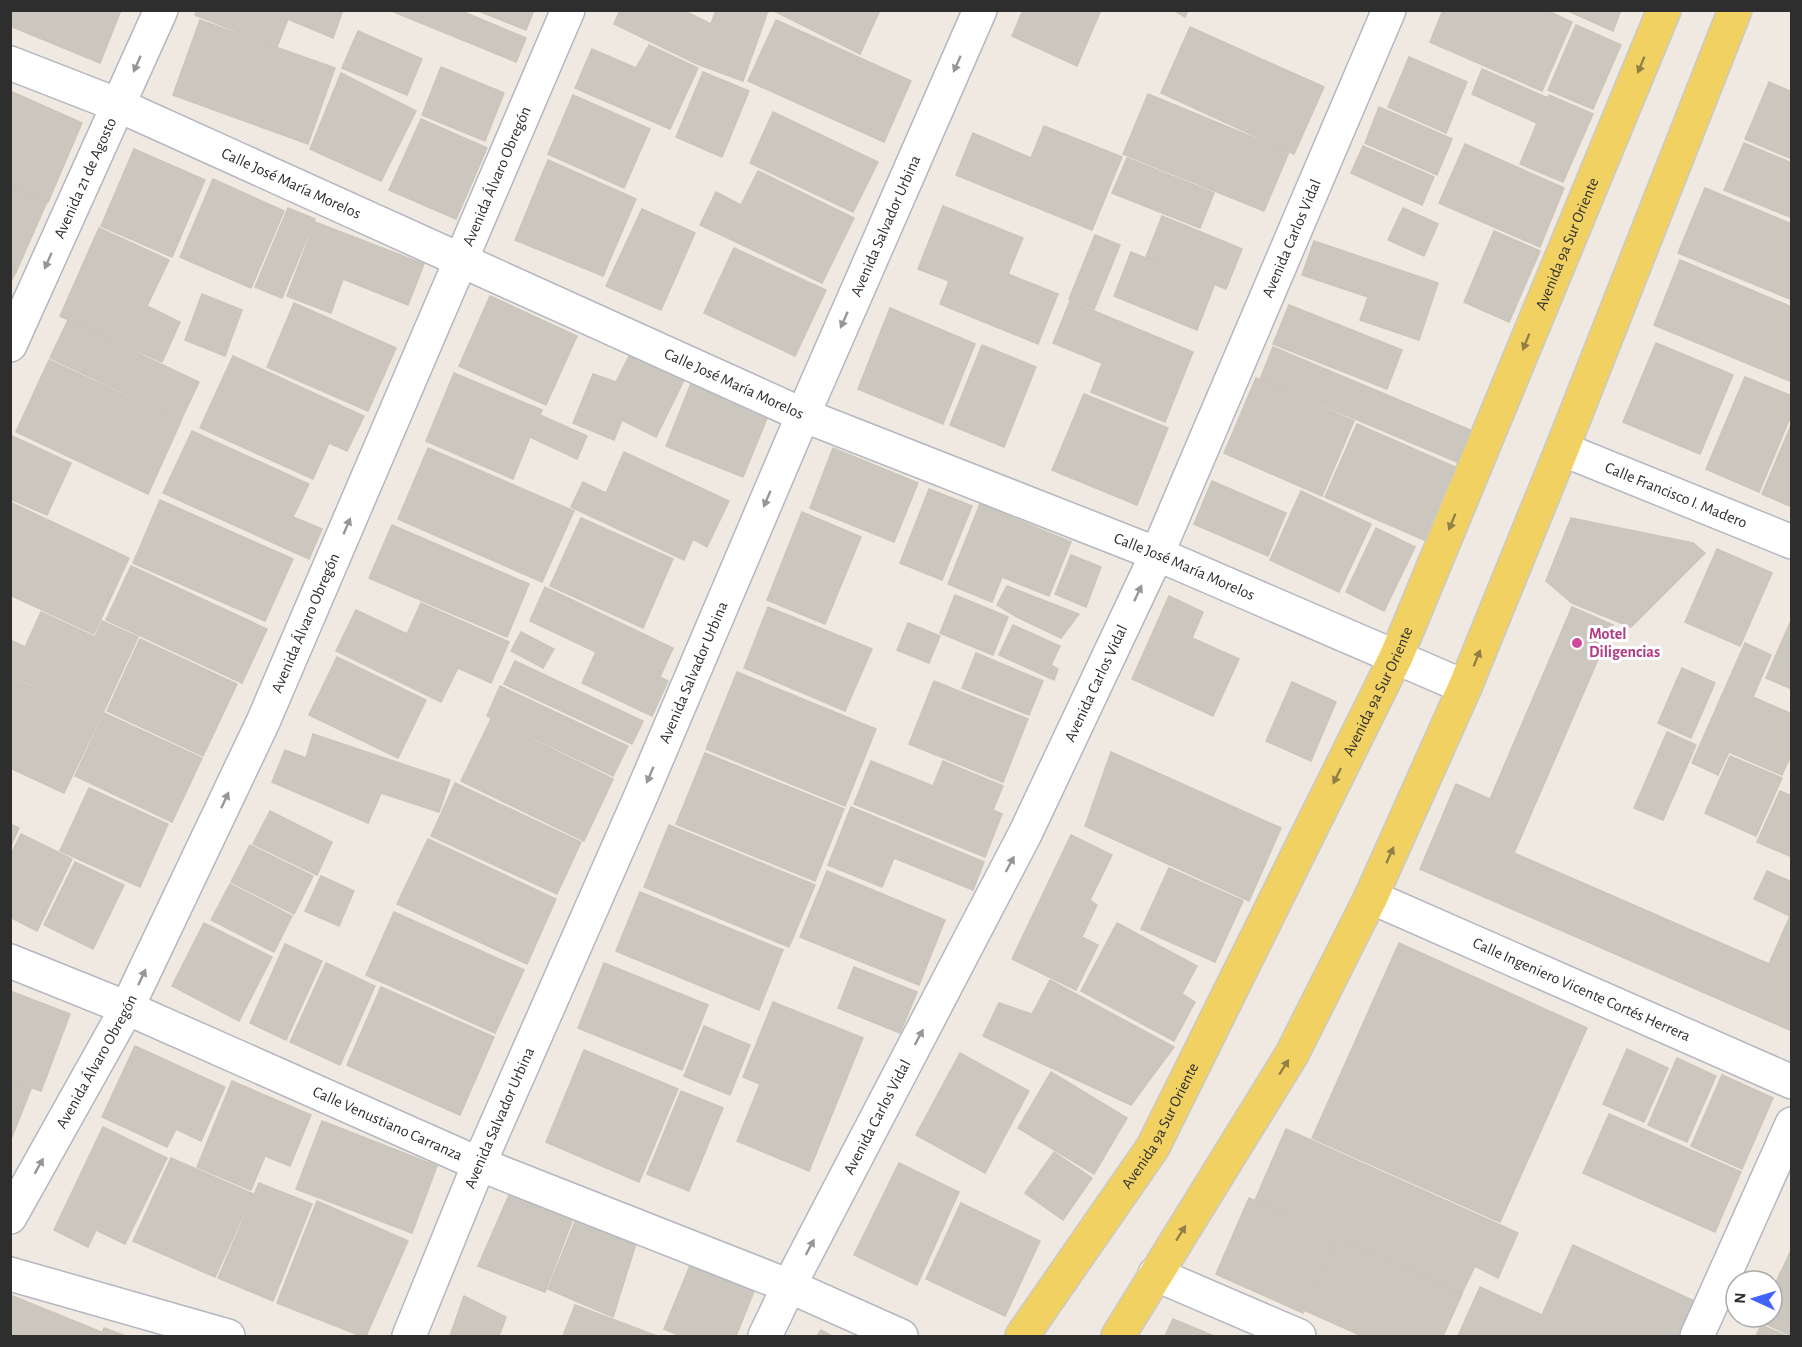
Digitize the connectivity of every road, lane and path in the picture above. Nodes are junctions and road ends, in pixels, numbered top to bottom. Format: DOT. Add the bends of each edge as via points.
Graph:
graph roads {
  1 [pos="161,10"];
  2 [pos="568,10"];
  3 [pos="980,10"];
  4 [pos="1389,10"];
  5 [pos="1664,10"];
  6 [pos="1735,10"];
  7 [pos="10,63"];
  8 [pos="118,105"];
  9 [pos="462,259"];
  10 [pos="10,345"];
  11 [pos="803,415"];
  12 [pos="1562,449"];
  13 [pos="1791,542"];
  14 [pos="1157,554"];
  15 [pos="1396,657"];
  16 [pos="1465,687"];
  17 [pos="1371,897"];
  18 [pos="10,961"];
  19 [pos="127,1008"];
  20 [pos="1791,1082"];
  21 [pos="1791,1124"];
  22 [pos="479,1164"];
  23 [pos="10,1217"];
  24 [pos="10,1274"];
  25 [pos="1155,1274"];
  26 [pos="789,1286"];
  27 [pos="228,1336"];
  28 [pos="409,1336"];
  29 [pos="765,1336"];
  30 [pos="901,1336"];
  31 [pos="1022,1336"];
  32 [pos="1118,1336"];
  33 [pos="1299,1336"];
  34 [pos="1697,1336"];
  1 -- 8 [label="street, Avenida 21 de Agosto, one-way"];
  2 -- 9 [label="street, Avenida Álvaro Obregón"];
  3 -- 11 [label="street, Avenida Salvador Urbina, one-way"];
  4 -- 14 [label="street, Avenida Carlos Vidal"];
  5 -- 15 [label="main road, Avenida 9a Sur Oriente, one-way"];
  6 -- 12 [label="main road"];
  7 -- 8 [label="street, Calle José María Morelos"];
  8 -- 9 [label="street, Calle José María Morelos"];
  8 -- 10 [label="street, Avenida 21 de Agosto, one-way"];
  9 -- 11 [label="street, Calle José María Morelos"];
  19 -- 9 [label="street, Avenida Álvaro Obregón, one-way" via="263,722"];
  11 -- 14 [label="street, Calle José María Morelos"];
  11 -- 22 [label="street, Avenida Salvador Urbina, one-way"];
  12 -- 13 [label="street, Calle Francisco I. Madero"];
  16 -- 12 [label="main road, one-way"];
  14 -- 15 [label="street, Calle José María Morelos"];
  26 -- 14 [label="street, Avenida Carlos Vidal, one-way" via="1025,834"];
  15 -- 16 [label="street, Calle José María Morelos"];
  15 -- 31 [label="main road, Avenida 9a Sur Oriente, one-way" via="1153,1147"];
  17 -- 16 [label="main road, one-way"];
  17 -- 20 [label="street, Calle Ingeniero Vicente Cortés Herrera"];
  25 -- 17 [label="main road, one-way" via="1292,1054"];
  18 -- 19 [label="street, Calle Venustiano Carranza"];
  19 -- 22 [label="street, Calle Venustiano Carranza"];
  23 -- 19 [label="street, Avenida Álvaro Obregón, one-way"];
  21 -- 34 [label="street"];
  22 -- 26 [label="street, Calle Venustiano Carranza"];
  22 -- 28 [label="street, Avenida Salvador Urbina"];
  24 -- 27 [label="street"];
  25 -- 32 [label="main road"];
  25 -- 33 [label="street"];
  26 -- 29 [label="street, Avenida Carlos Vidal"];
  26 -- 30 [label="street, Calle Venustiano Carranza"];
}
